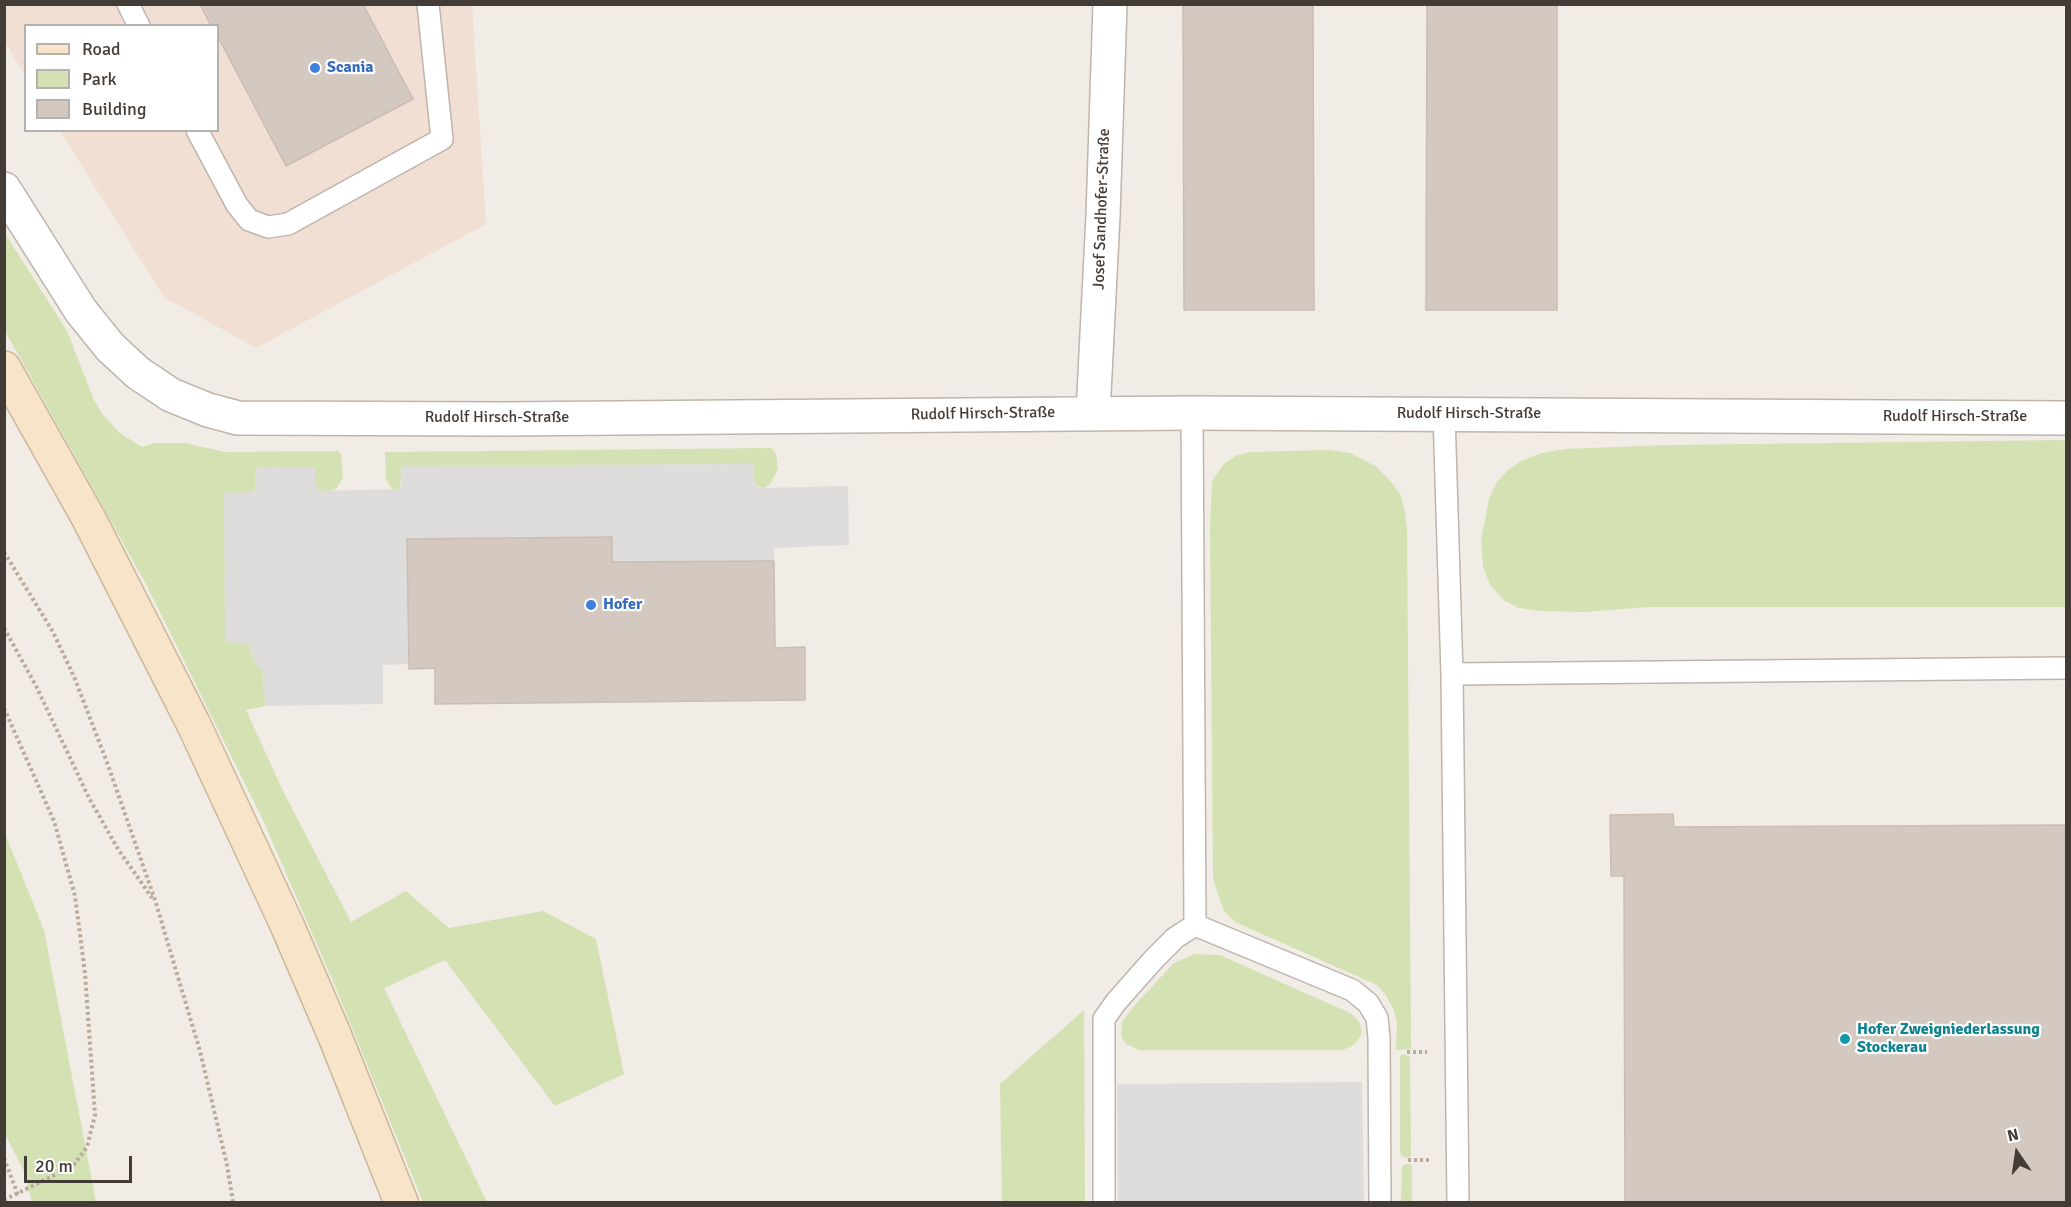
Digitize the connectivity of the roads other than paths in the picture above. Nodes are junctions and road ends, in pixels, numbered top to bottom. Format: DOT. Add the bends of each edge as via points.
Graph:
graph roads {
  1 [pos="128,4"];
  2 [pos="428,4"];
  3 [pos="1110,4"];
  4 [pos="138,24"];
  5 [pos="198,132"];
  6 [pos="4,189"];
  7 [pos="4,368"];
  8 [pos="1192,412"];
  9 [pos="1093,413"];
  10 [pos="1444,414"];
  11 [pos="2067,418"];
  12 [pos="2067,668"];
  13 [pos="1452,674"];
  14 [pos="1195,925"];
  15 [pos="401,1203"];
  16 [pos="1104,1203"];
  17 [pos="1380,1203"];
  18 [pos="1458,1203"];
  1 -- 4 [label="lane"];
  2 -- 5 [label="lane" via="442,139 288,224 268,227 249,220 237,205"];
  3 -- 9 [label="street, Josef Sandhofer-Straße"];
  6 -- 9 [label="street, Rudolf Hirsch-Straße" via="81,311 110,347 138,373 171,395 238,418"];
  7 -- 15 [label="main road" via="89,519 213,764 320,1002"];
  8 -- 9 [label="street, Rudolf Hirsch-Straße"];
  8 -- 10 [label="street, Rudolf Hirsch-Straße"];
  8 -- 14 [label="lane"];
  10 -- 11 [label="street, Rudolf Hirsch-Straße"];
  10 -- 13 [label="lane"];
  12 -- 13 [label="lane"];
  13 -- 18 [label="lane"];
  14 -- 16 [label="lane" via="1154,959 1104,1019"];
  14 -- 17 [label="lane" via="1352,990 1368,1003 1377,1018"];
}
